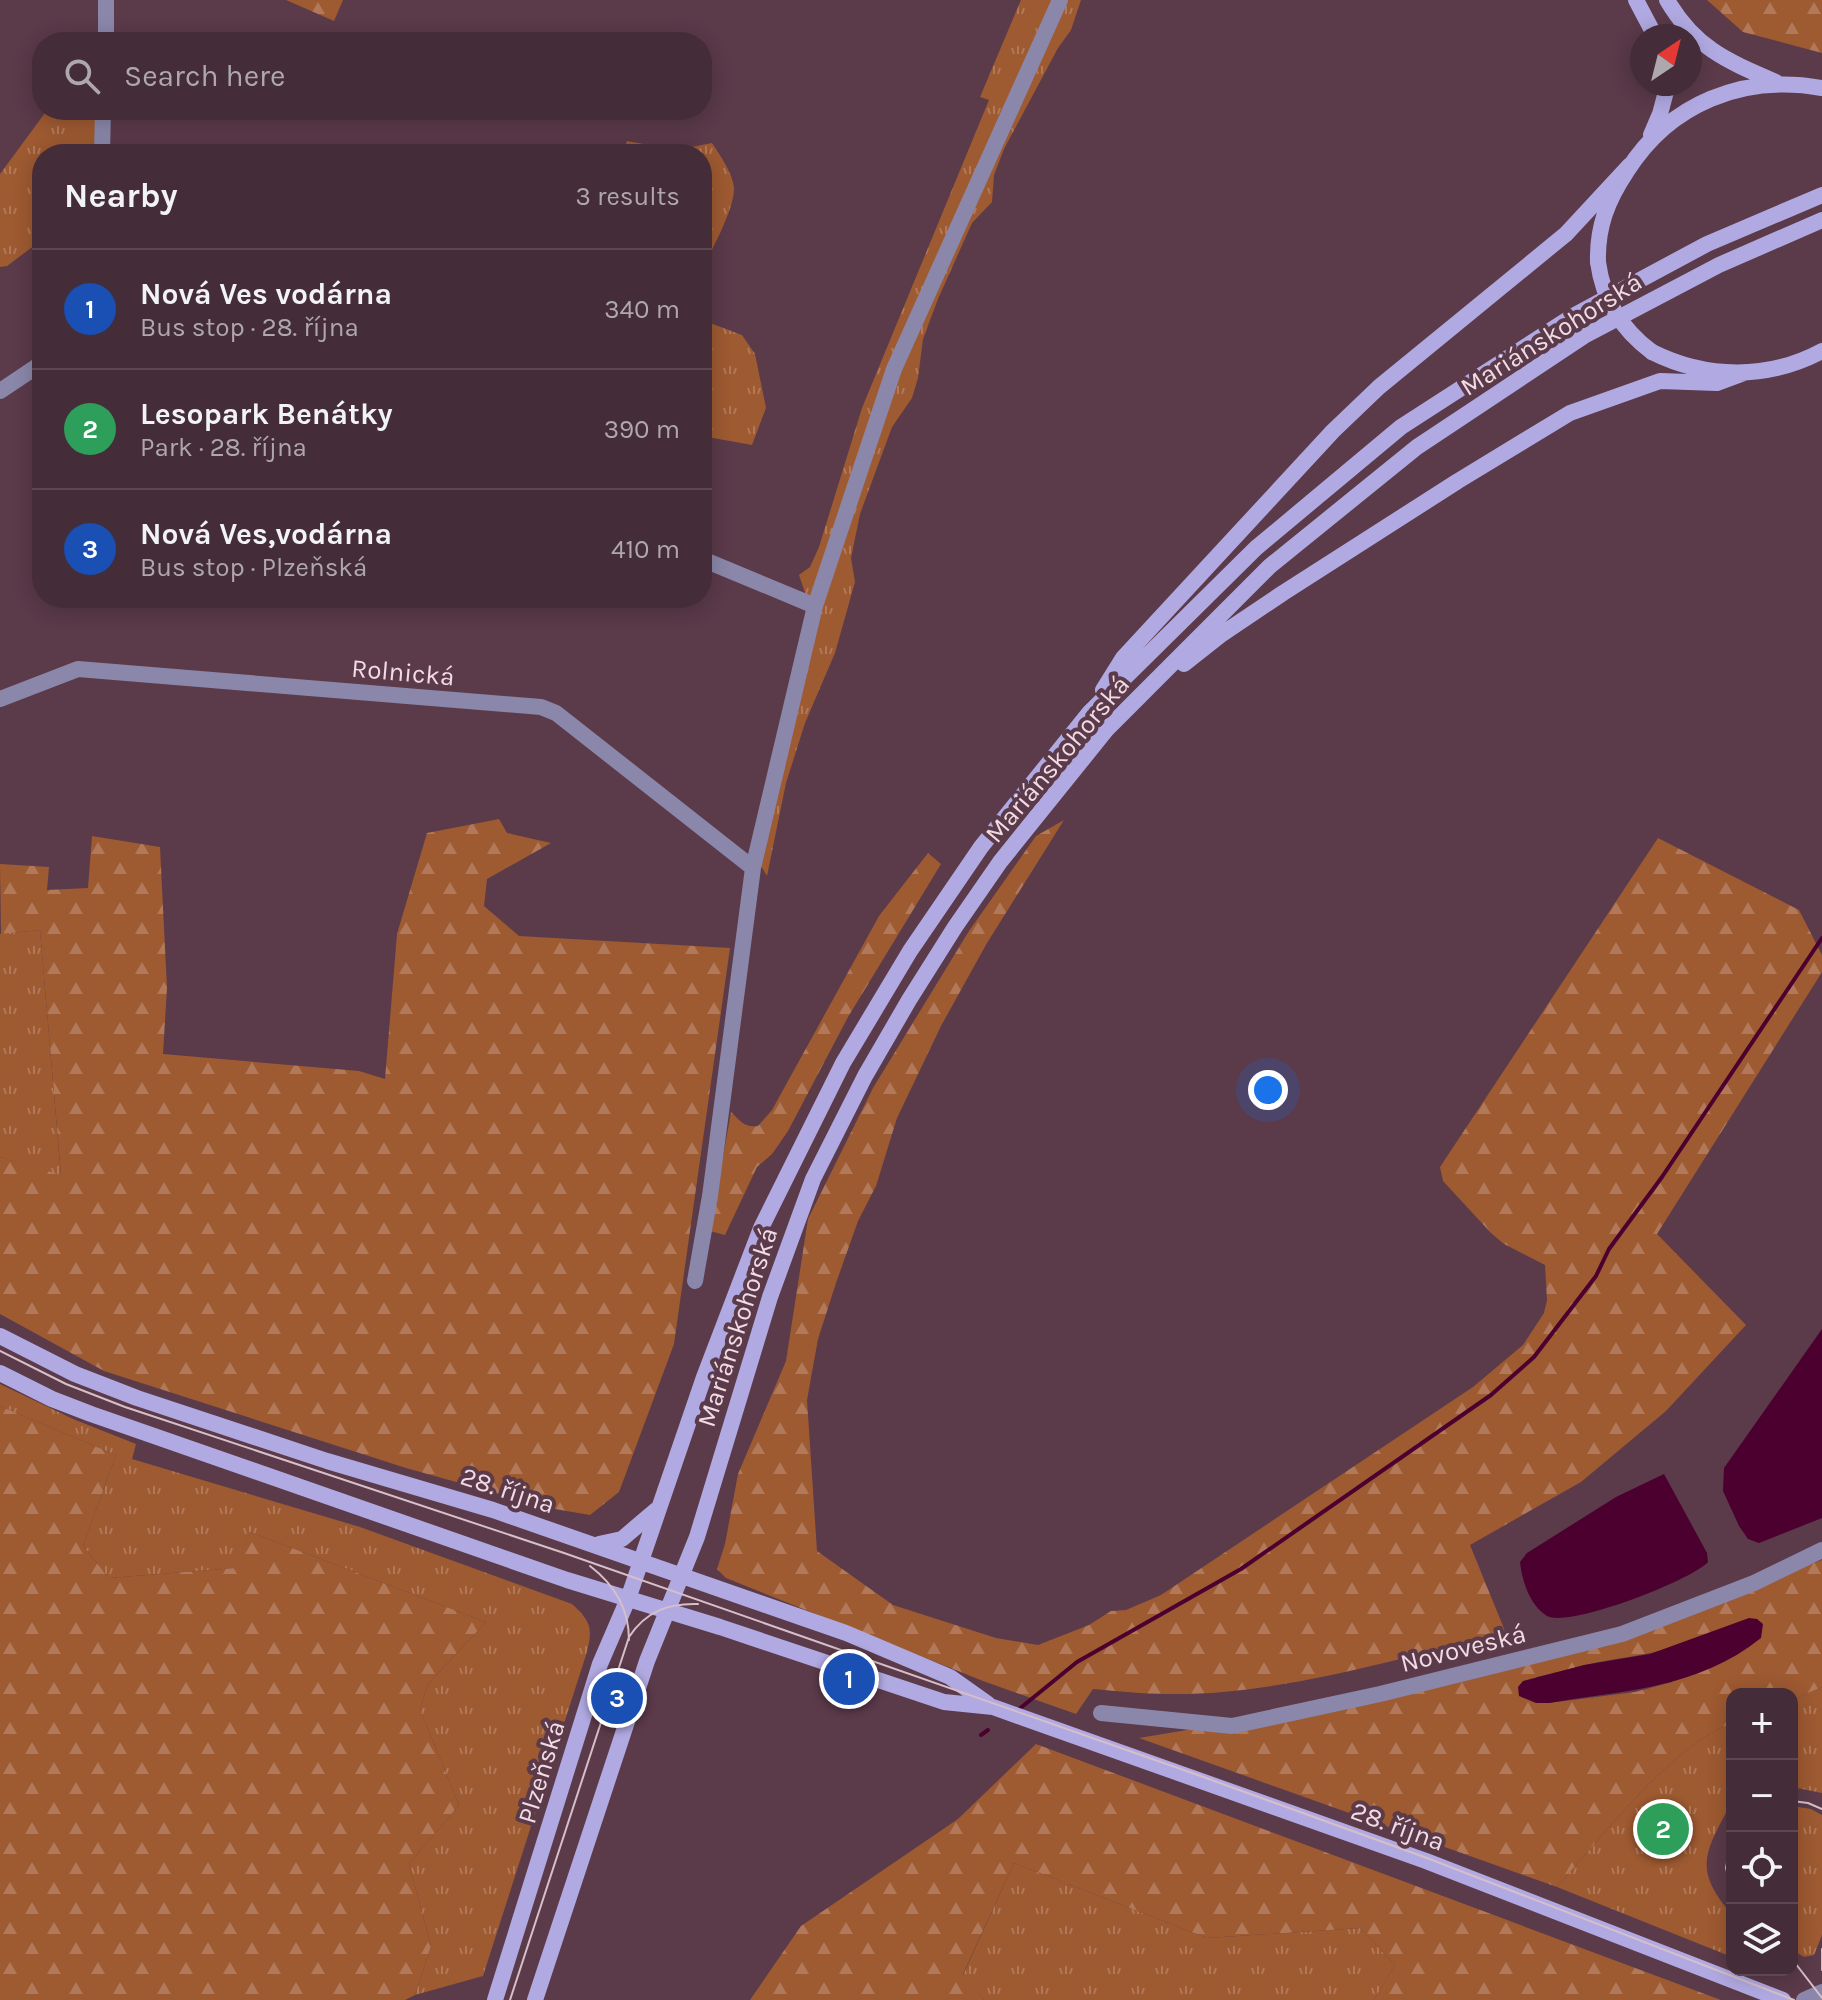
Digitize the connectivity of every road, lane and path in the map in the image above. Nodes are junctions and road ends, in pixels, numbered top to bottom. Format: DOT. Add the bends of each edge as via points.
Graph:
graph roads {
  1 [pos="106,0"];
  2 [pos="1060,0"];
  3 [pos="1636,0"];
  4 [pos="1667,0"];
  5 [pos="1649,24"];
  6 [pos="106,32"];
  7 [pos="1777,83"];
  8 [pos="1822,88"];
  9 [pos="1665,96"];
  10 [pos="103,120"];
  11 [pos="102,144"];
  12 [pos="1645,147"];
  13 [pos="1630,165"];
  14 [pos="1822,195"];
  15 [pos="1822,220"];
  16 [pos="1822,351"];
  17 [pos="32,370"];
  18 [pos="1744,373"];
  19 [pos="0,391"];
  20 [pos="712,563"];
  21 [pos="815,606"];
  22 [pos="0,699"];
  23 [pos="1089,713"];
  24 [pos="1107,729"];
  25 [pos="753,868"];
  26 [pos="695,1281"];
  27 [pos="0,1336"];
  28 [pos="0,1373"];
  29 [pos="661,1503"];
  30 [pos="593,1544"];
  31 [pos="1822,1550"];
  32 [pos="641,1561"];
  33 [pos="682,1575"];
  34 [pos="628,1599"];
  35 [pos="668,1611"];
  36 [pos="993,1707"];
  37 [pos="1101,1713"];
  38 [pos="1822,1992"];
  39 [pos="495,2000"];
  40 [pos="535,2000"];
  41 [pos="1783,2000"];
  42 [pos="1804,2000"];
  1 -- 6 [label="street"];
  2 -- 21 [label="street" via="894,369"];
  3 -- 5 [label="main road"];
  4 -- 7 [label="main road" via="1677,19 1706,48"];
  7 -- 8 [label="main road"];
  7 -- 12 [label="main road" via="1735,91 1689,109"];
  9 -- 12 [label="main road"];
  10 -- 11 [label="street"];
  12 -- 13 [label="main road"];
  13 -- 18 [label="main road, bridge" via="1599,227 1600,279 1611,308 1652,352 1687,367"];
  13 -- 23 [label="main road" via="1566,234 1408,362 1333,431 1123,658"];
  14 -- 23 [label="main road, Mariánskohorská" via="1707,244 1573,316 1401,427 1256,548"];
  15 -- 24 [label="main road, Mariánskohorská" via="1719,265 1584,336 1417,447 1270,566"];
  16 -- 18 [label="main road" via="1797,363"];
  17 -- 19 [label="street"];
  18 -- 24 [label="main road" via="1717,383 1660,381 1570,413 1222,634 1131,718"];
  20 -- 21 [label="street"];
  21 -- 25 [label="street"];
  22 -- 25 [label="street, Rolnická" via="78,669 541,707 556,713"];
  23 -- 29 [label="main road, Mariánskohorská" via="963,872 843,1063 761,1228"];
  24 -- 33 [label="main road, Mariánskohorská" via="955,927 833,1137 770,1297"];
  25 -- 26 [label="street"];
  27 -- 30 [label="main road, 28. října" via="137,1398"];
  28 -- 34 [label="main road, 28. října" via="91,1414"];
  29 -- 30 [label="main road" via="622,1539"];
  29 -- 32 [label="main road, Mariánskohorská"];
  30 -- 32 [label="main road, 28. října"];
  31 -- 37 [label="street, Novoveská" via="1754,1583 1622,1634 1380,1694 1232,1726"];
  32 -- 33 [label="main road, 28. října"];
  32 -- 34 [label="main road, Plzeňská"];
  33 -- 35 [label="main road, Mariánskohorská"];
  33 -- 36 [label="main road, 28. října" via="831,1627 950,1677"];
  34 -- 35 [label="main road, 28. října"];
  34 -- 39 [label="main road, Plzeňská" via="600,1664"];
  35 -- 36 [label="main road, 28. října" via="944,1702"];
  35 -- 40 [label="main road"];
  36 -- 41 [label="main road, 28. října" via="1426,1861"];
  38 -- 42 [label="street"];
}
